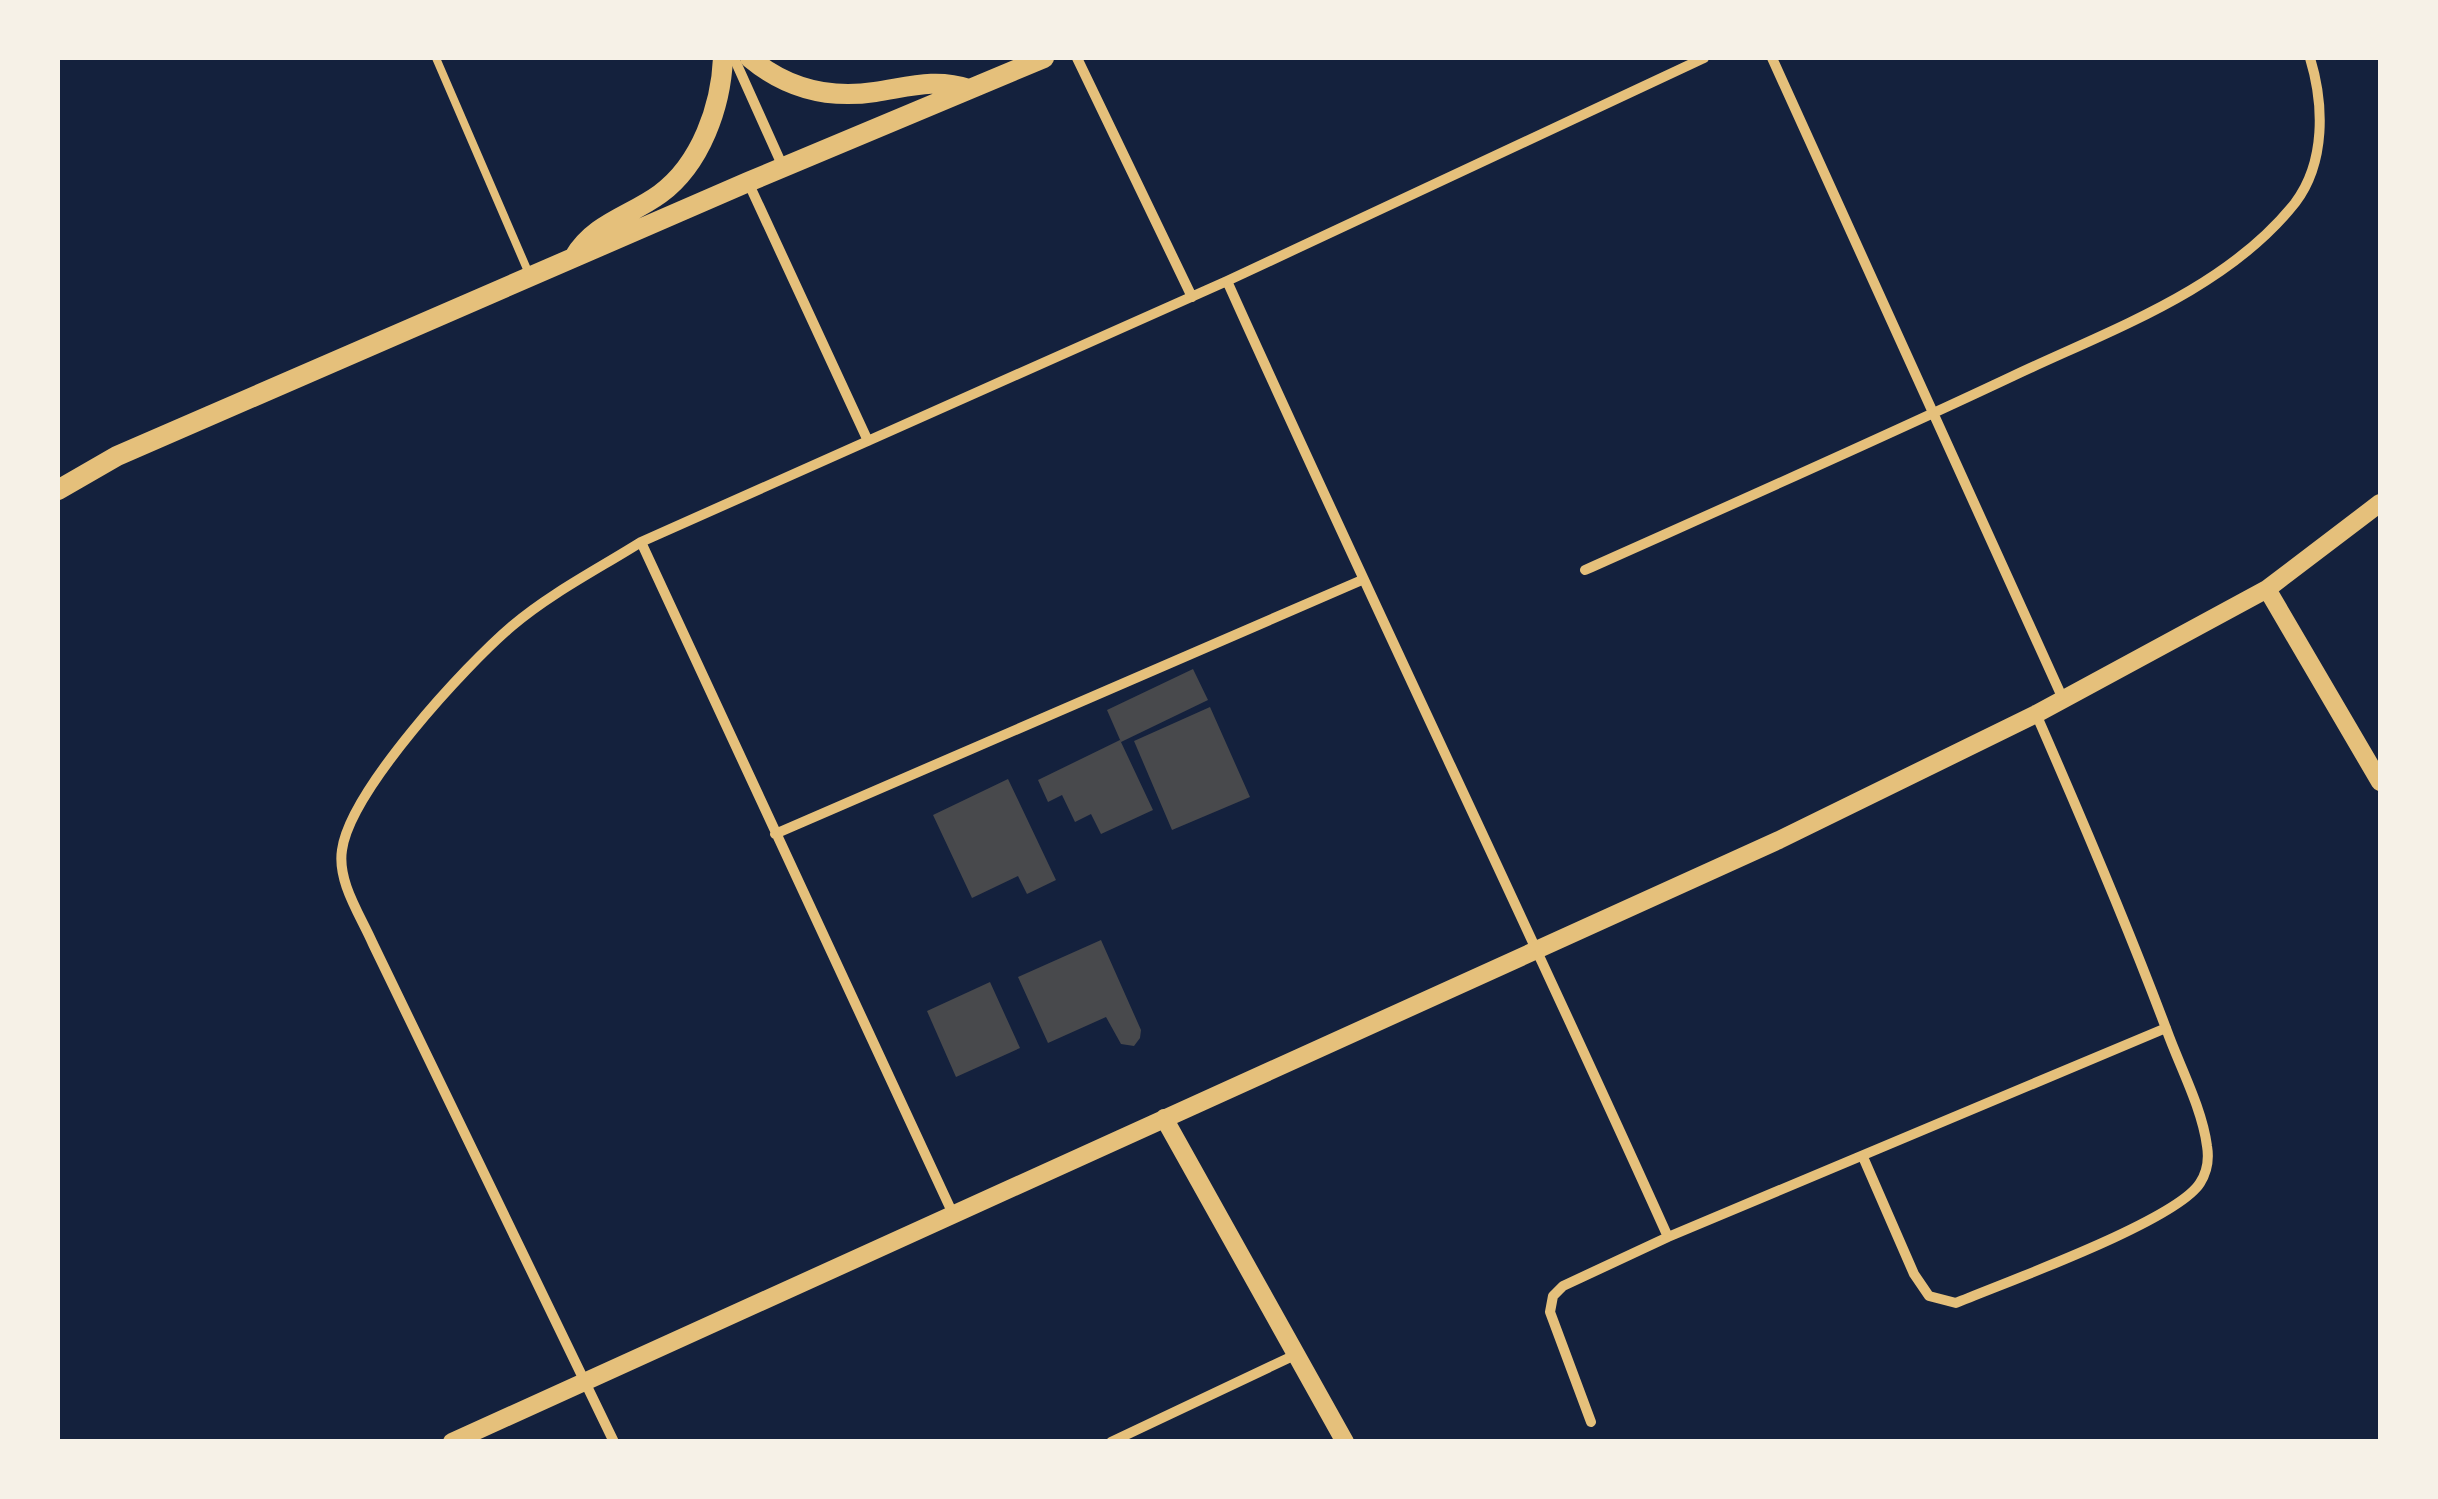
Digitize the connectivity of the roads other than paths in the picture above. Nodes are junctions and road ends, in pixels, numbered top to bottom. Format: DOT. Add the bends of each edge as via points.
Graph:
graph roads {
  1 [pos="436,58"];
  2 [pos="723,58"];
  3 [pos="734,58"];
  4 [pos="750,58"];
  5 [pos="1044,58"];
  6 [pos="1077,58"];
  7 [pos="1704,58"];
  8 [pos="1772,58"];
  9 [pos="2310,58"];
  10 [pos="969,88"];
  11 [pos="783,166"];
  12 [pos="748,182"];
  13 [pos="574,257"];
  14 [pos="530,276"];
  15 [pos="1227,281"];
  16 [pos="1192,297"];
  17 [pos="1931,414"];
  18 [pos="868,441"];
  19 [pos="58,490"];
  20 [pos="2380,503"];
  21 [pos="641,542"];
  22 [pos="1585,570"];
  23 [pos="1362,580"];
  24 [pos="2266,589"];
  25 [pos="2063,700"];
  26 [pos="2036,714"];
  27 [pos="2380,782"];
  28 [pos="775,834"];
  29 [pos="1538,947"];
  30 [pos="2166,1028"];
  31 [pos="1164,1118"];
  32 [pos="1863,1157"];
  33 [pos="952,1214"];
  34 [pos="1668,1237"];
  35 [pos="1294,1354"];
  36 [pos="586,1380"];
  37 [pos="1591,1422"];
  38 [pos="452,1442"];
  39 [pos="614,1442"];
  40 [pos="1111,1442"];
  41 [pos="1345,1442"];
  1 -- 14 [label="lane"];
  2 -- 13 [label="main road" via="714,114 692,157 661,193 590,236"];
  3 -- 11 [label="street"];
  4 -- 10 [label="main road" via="768,73 814,91 873,92 939,82"];
  5 -- 10 [label="main road"];
  6 -- 16 [label="street"];
  7 -- 15 [label="street"];
  8 -- 17 [label="street"];
  9 -- 17 [label="street" via="2321,123 2315,160 2297,200 2260,240 2184,295"];
  10 -- 11 [label="main road"];
  11 -- 12 [label="main road"];
  12 -- 13 [label="main road"];
  12 -- 18 [label="street"];
  13 -- 14 [label="main road"];
  14 -- 19 [label="main road" via="117,456"];
  15 -- 16 [label="street"];
  15 -- 23 [label="street"];
  16 -- 18 [label="street"];
  17 -- 22 [label="street"];
  17 -- 25 [label="street"];
  18 -- 21 [label="street"];
  20 -- 24 [label="street"];
  21 -- 28 [label="street"];
  21 -- 36 [label="street" via="511,626 445,694 360,800 341,852 342,876 373,944"];
  23 -- 28 [label="street"];
  23 -- 29 [label="street"];
  24 -- 25 [label="street"];
  24 -- 27 [label="street"];
  25 -- 26 [label="street"];
  26 -- 29 [label="street" via="1780,840"];
  26 -- 30 [label="street"];
  28 -- 33 [label="street"];
  29 -- 31 [label="street"];
  29 -- 34 [label="street"];
  30 -- 32 [label="street"];
  30 -- 32 [label="street" via="2207,1145 2202,1180 2188,1198 2154,1218 1956,1303 1928,1296"];
  31 -- 33 [label="street"];
  31 -- 35 [label="street"];
  32 -- 34 [label="street"];
  33 -- 36 [label="street"];
  34 -- 37 [label="street" via="1553,1296 1554,1330"];
  35 -- 40 [label="street"];
  35 -- 41 [label="street"];
  36 -- 38 [label="street"];
  36 -- 39 [label="street"];
}
